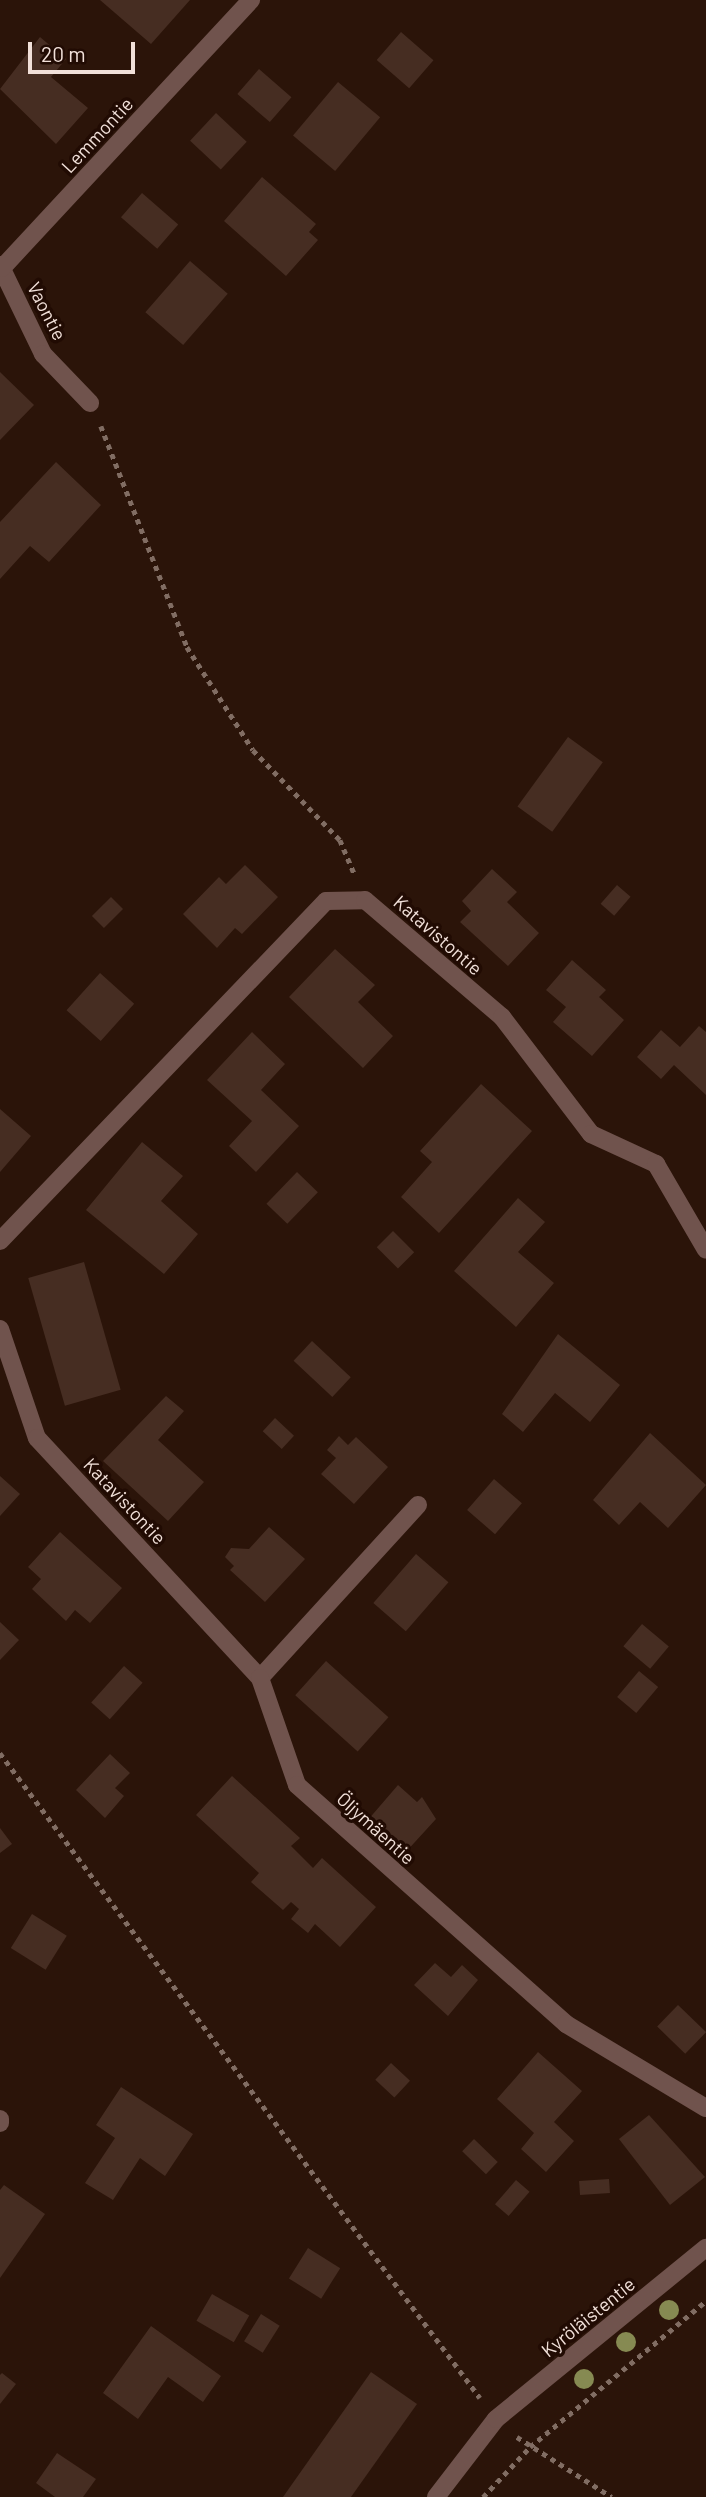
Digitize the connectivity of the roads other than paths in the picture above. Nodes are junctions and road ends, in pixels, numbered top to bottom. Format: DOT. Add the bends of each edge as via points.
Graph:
graph roads {
  1 [pos="251,0"];
  2 [pos="1,266"];
  3 [pos="90,403"];
  4 [pos="0,1241"];
  5 [pos="706,1250"];
  6 [pos="0,1329"];
  7 [pos="418,1505"];
  8 [pos="260,1678"];
  9 [pos="706,2108"];
  10 [pos="706,2248"];
  11 [pos="436,2497"];
  1 -- 2 [label="street, Lemmontie"];
  2 -- 3 [label="street, Vaontie" via="43,354"];
  4 -- 5 [label="street, Katavistontie" via="326,901 365,900 502,1017 591,1134 656,1164"];
  6 -- 8 [label="street, Katavistontie" via="37,1438"];
  7 -- 8 [label="street"];
  8 -- 9 [label="street, Öljymäentie" via="297,1785 566,2024"];
  10 -- 11 [label="street, Kyröläistentie" via="496,2419"];
}
